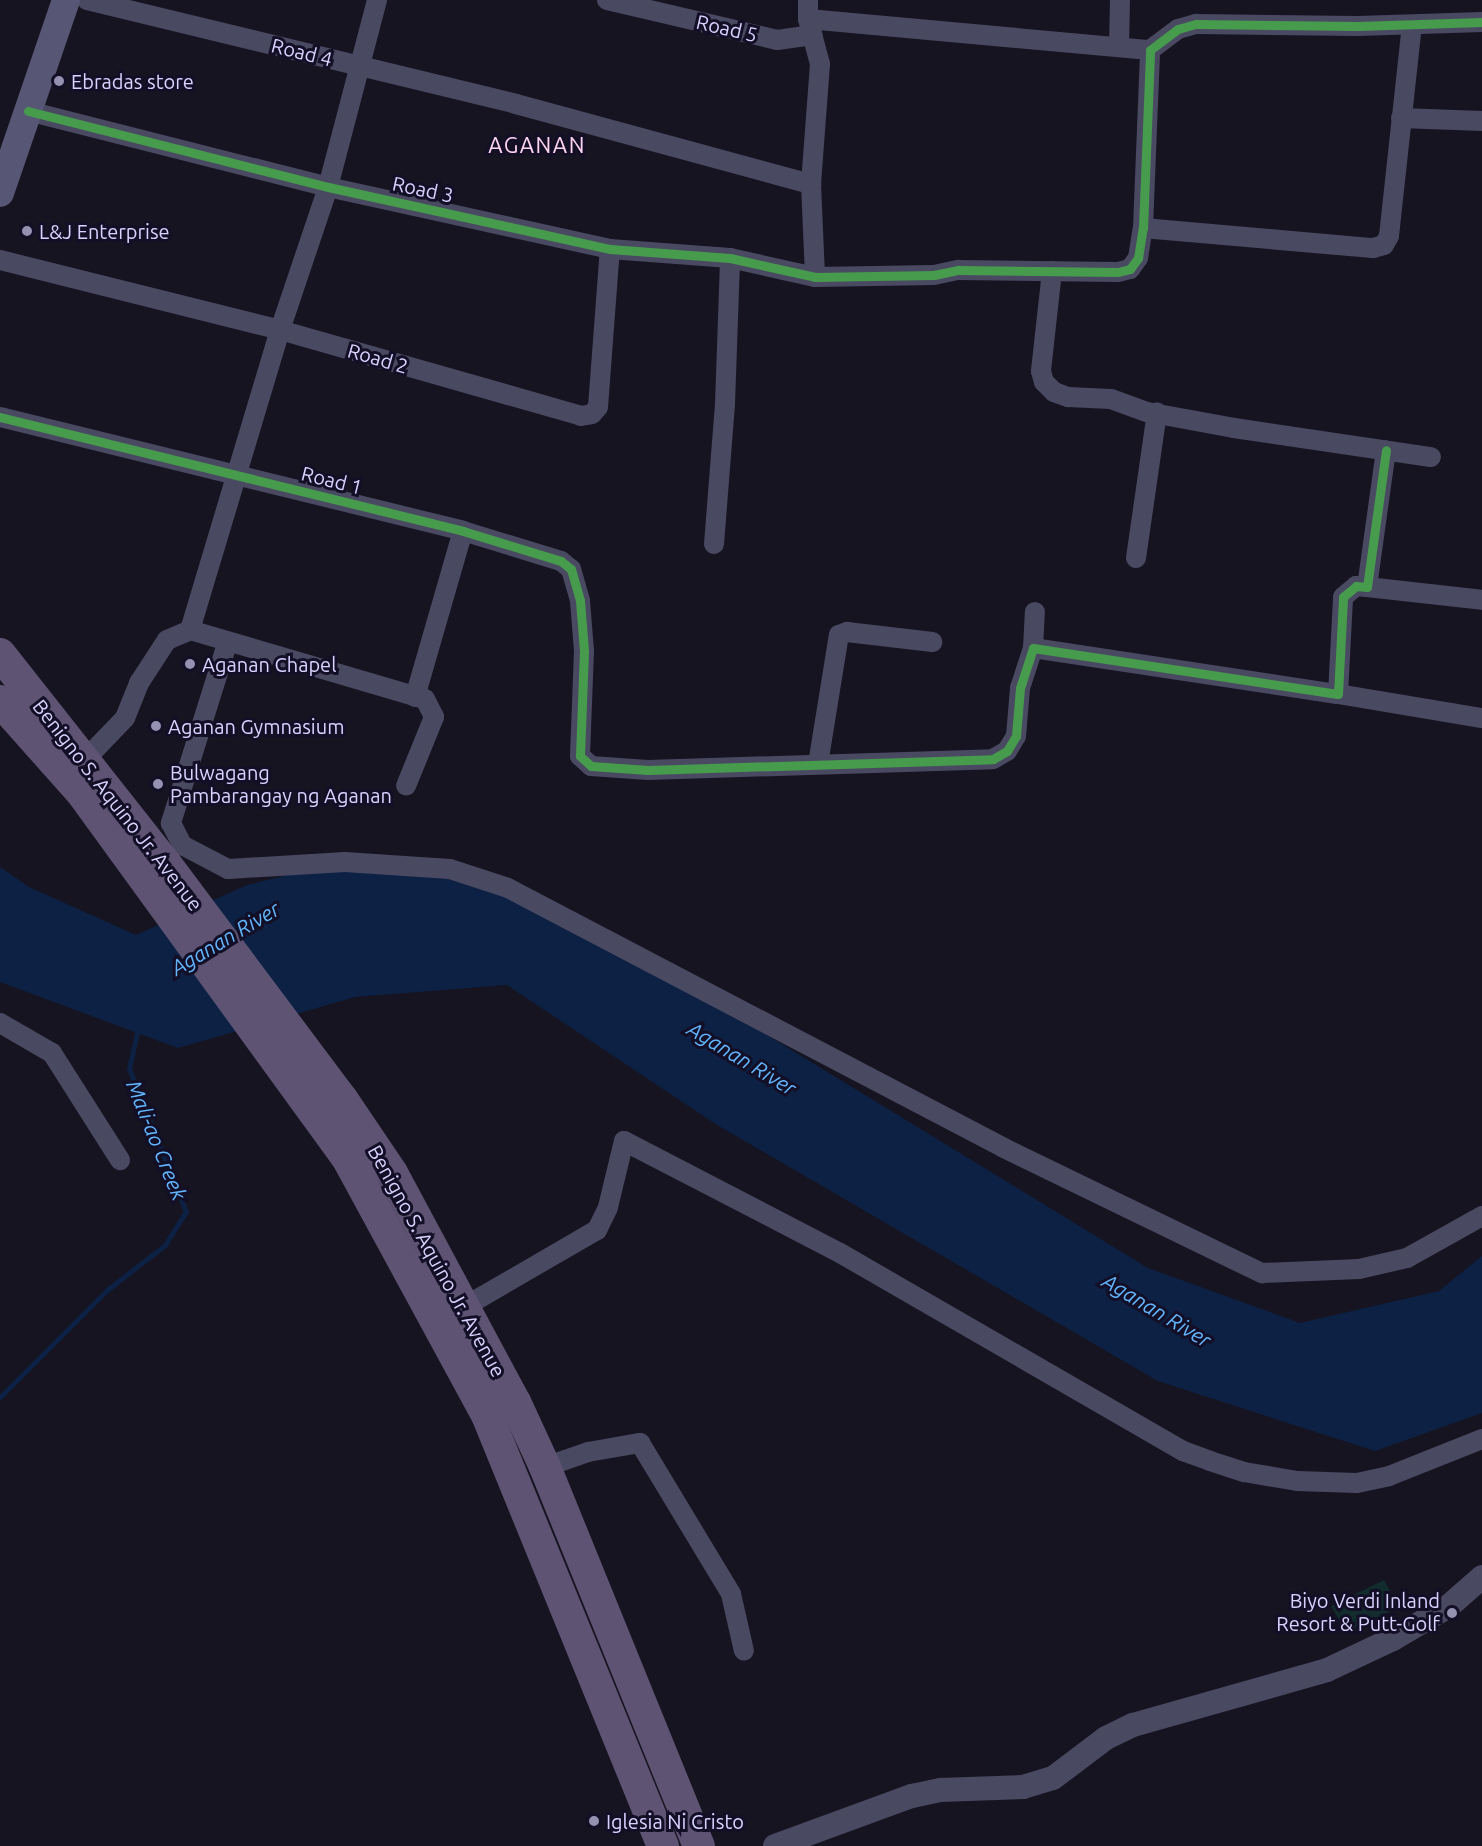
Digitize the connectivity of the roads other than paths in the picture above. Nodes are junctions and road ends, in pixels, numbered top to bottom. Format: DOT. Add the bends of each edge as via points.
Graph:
graph roads {
  1 [pos="66,0"];
  2 [pos="87,0"];
  3 [pos="377,0"];
  4 [pos="607,0"];
  5 [pos="1120,0"];
  6 [pos="810,18"];
  7 [pos="1482,22"];
  8 [pos="1412,25"];
  9 [pos="1119,47"];
  10 [pos="1150,50"];
  11 [pos="358,65"];
  12 [pos="28,111"];
  13 [pos="1401,118"];
  14 [pos="1482,120"];
  15 [pos="811,183"];
  16 [pos="328,187"];
  17 [pos="0,193"];
  18 [pos="1143,228"];
  19 [pos="610,249"];
  20 [pos="730,258"];
  21 [pos="0,260"];
  22 [pos="1052,271"];
  23 [pos="814,277"];
  24 [pos="279,330"];
  25 [pos="1157,413"];
  26 [pos="0,417"];
  27 [pos="1386,450"];
  28 [pos="1431,457"];
  29 [pos="235,475"];
  30 [pos="463,531"];
  31 [pos="714,544"];
  32 [pos="1136,558"];
  33 [pos="1367,587"];
  34 [pos="1482,600"];
  35 [pos="1035,612"];
  36 [pos="190,630"];
  37 [pos="932,642"];
  38 [pos="227,644"];
  39 [pos="1033,648"];
  40 [pos="0,654"];
  41 [pos="1338,694"];
  42 [pos="415,697"];
  43 [pos="0,701"];
  44 [pos="1482,718"];
  45 [pos="818,764"];
  46 [pos="76,769"];
  47 [pos="406,786"];
  48 [pos="155,872"];
  49 [pos="0,1023"];
  50 [pos="120,1160"];
  51 [pos="1482,1216"];
  52 [pos="464,1307"];
  53 [pos="1482,1439"];
  54 [pos="545,1467"];
  55 [pos="1482,1577"];
  56 [pos="744,1651"];
  57 [pos="663,1846"];
  58 [pos="699,1846"];
  59 [pos="775,1846"];
  1 -- 12 [label="main road"];
  2 -- 11 [label="street, Road 4"];
  3 -- 11 [label="street"];
  4 -- 6 [label="street, Road 5" via="777,40"];
  5 -- 9 [label="street"];
  6 -- 9 [label="street, Road 5"];
  6 -- 15 [label="street" via="820,64"];
  7 -- 8 [label="street"];
  8 -- 10 [label="street" via="1196,24 1178,29"];
  8 -- 13 [label="street"];
  9 -- 10 [label="street, Road 5"];
  10 -- 18 [label="street"];
  11 -- 15 [label="street, Road 4"];
  11 -- 16 [label="street"];
  12 -- 16 [label="street, Road 3"];
  12 -- 17 [label="main road"];
  13 -- 14 [label="street"];
  13 -- 18 [label="street" via="1389,236 1384,244 1373,248"];
  15 -- 23 [label="street"];
  16 -- 19 [label="street, Road 3"];
  16 -- 24 [label="street"];
  18 -- 22 [label="street, Road 3" via="1138,258 1130,269"];
  19 -- 20 [label="street, Road 3"];
  19 -- 24 [label="street, Road 2" via="598,407 592,414 581,416"];
  20 -- 23 [label="street, Road 3"];
  20 -- 31 [label="street" via="725,404"];
  21 -- 24 [label="street, Road 2"];
  22 -- 23 [label="street, Road 3"];
  22 -- 25 [label="street" via="1041,371 1044,382 1054,392 1068,397 1111,399"];
  24 -- 29 [label="street"];
  25 -- 27 [label="street"];
  25 -- 32 [label="street"];
  26 -- 29 [label="street, Road 1"];
  27 -- 28 [label="street"];
  27 -- 33 [label="street"];
  29 -- 30 [label="street, Road 1"];
  29 -- 36 [label="street"];
  30 -- 42 [label="street"];
  30 -- 45 [label="street, Road 1" via="561,561 571,569 580,601 584,651 580,756 591,766 698,770"];
  33 -- 34 [label="street"];
  33 -- 41 [label="street" via="1356,586 1343,597"];
  35 -- 39 [label="street"];
  36 -- 38 [label="street"];
  36 -- 46 [label="street" via="167,640 139,683 125,718"];
  37 -- 45 [label="street" via="847,632 839,635"];
  38 -- 42 [label="street"];
  38 -- 51 [label="street" via="171,823 182,845 228,869 345,861 450,869 508,888 1014,1153 1262,1273 1359,1269 1407,1258"];
  39 -- 41 [label="street"];
  39 -- 45 [label="street" via="1020,688 1016,736 1007,751 993,759"];
  40 -- 46 [label="main road, Benigno S. Aquino Jr. Avenue"];
  41 -- 44 [label="street"];
  42 -- 47 [label="street" via="425,699 434,717"];
  43 -- 46 [label="main road, Benigno S. Aquino Jr. Avenue"];
  46 -- 48 [label="main road, Benigno S. Aquino Jr. Avenue"];
  48 -- 52 [label="main road, Benigno S. Aquino Jr. Avenue" via="342,1100 392,1173"];
  48 -- 57 [label="main road, Benigno S. Aquino Jr. Avenue" via="354,1170 487,1415"];
  49 -- 50 [label="street" via="52,1053"];
  52 -- 53 [label="street" via="597,1230 609,1207 624,1141 840,1253 1184,1451 1210,1461 1244,1472 1297,1481 1357,1483 1389,1476"];
  52 -- 54 [label="main road, Benigno S. Aquino Jr. Avenue"];
  54 -- 56 [label="street" via="588,1452 640,1443 731,1594"];
  54 -- 58 [label="main road, Benigno S. Aquino Jr. Avenue"];
  55 -- 59 [label="street" via="1449,1606 1327,1670 1132,1725 1106,1738 1053,1778 1023,1787 941,1790 912,1796"];
}
